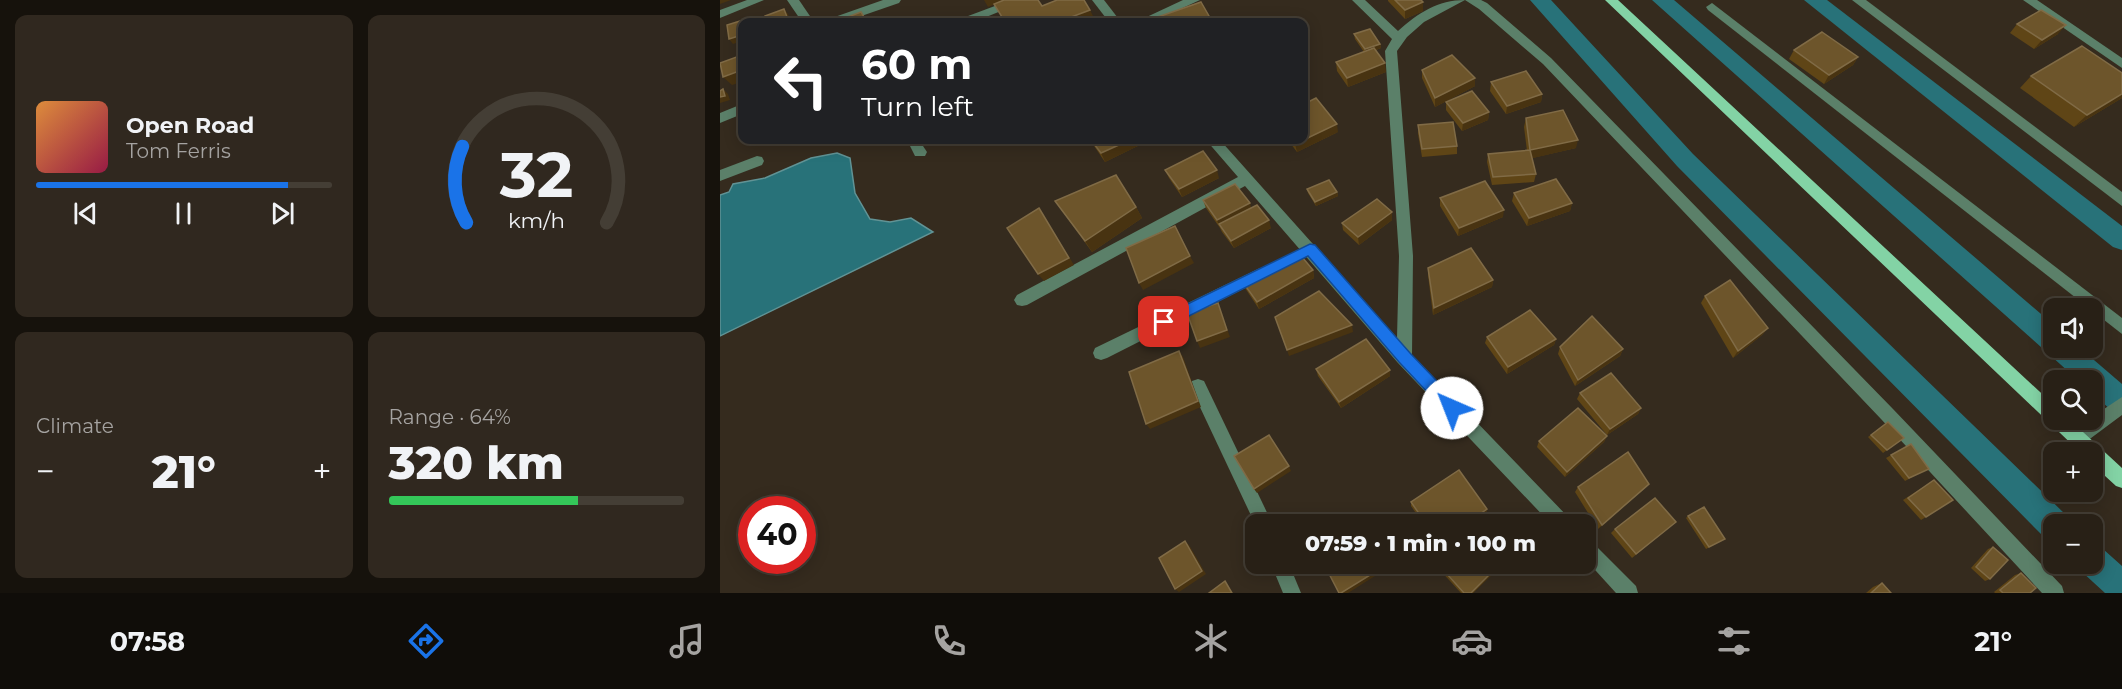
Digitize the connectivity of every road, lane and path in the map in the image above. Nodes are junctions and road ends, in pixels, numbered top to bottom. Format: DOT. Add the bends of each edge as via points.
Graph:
graph roads {
  1 [pos="758,0"];
  2 [pos="793,0"];
  3 [pos="895,0"];
  4 [pos="1022,0"];
  5 [pos="1098,0"];
  6 [pos="1194,0"];
  7 [pos="1358,0"];
  8 [pos="1459,0"];
  9 [pos="1471,0"];
  10 [pos="1611,0"];
  11 [pos="1858,0"];
  12 [pos="2029,0"];
  13 [pos="1712,7"];
  14 [pos="720,14"];
  15 [pos="805,18"];
  16 [pos="844,18"];
  17 [pos="975,18"];
  18 [pos="1112,18"];
  19 [pos="1151,18"];
  20 [pos="1397,37"];
  21 [pos="2122,64"];
  22 [pos="738,111"];
  23 [pos="720,118"];
  24 [pos="1217,144"];
  25 [pos="757,161"];
  26 [pos="720,176"];
  27 [pos="1248,178"];
  28 [pos="2122,200"];
  29 [pos="1279,265"];
  30 [pos="1022,300"];
  31 [pos="2122,327"];
  32 [pos="1101,353"];
  33 [pos="1404,358"];
  34 [pos="1198,386"];
  35 [pos="2122,405"];
  36 [pos="2043,406"];
  37 [pos="2069,430"];
  38 [pos="2077,438"];
  39 [pos="2122,480"];
  40 [pos="1259,514"];
  41 [pos="1553,514"];
  42 [pos="1596,558"];
  43 [pos="1284,574"];
  44 [pos="1292,593"];
  45 [pos="1629,593"];
  46 [pos="2055,593"];
  1 -- 14 [label="street"];
  2 -- 15 [label="street"];
  3 -- 16 [label="street"];
  4 -- 17 [label="street"];
  5 -- 18 [label="street"];
  6 -- 19 [label="street"];
  7 -- 20 [label="street"];
  8 -- 20 [label="street" via="1416,22"];
  9 -- 46 [label="street" via="1547,61"];
  10 -- 36 [label="main road"];
  11 -- 28 [label="street"];
  12 -- 21 [label="street"];
  13 -- 31 [label="street"];
  20 -- 33 [label="street" via="1391,51 1406,256"];
  22 -- 23 [label="street"];
  24 -- 27 [label="street"];
  25 -- 26 [label="street"];
  27 -- 30 [label="street"];
  27 -- 33 [label="street" via="1305,252"];
  29 -- 32 [label="street"];
  33 -- 41 [label="street"];
  34 -- 40 [label="street"];
  35 -- 38 [label="street"];
  37 -- 38 [label="main road"];
  38 -- 39 [label="main road"];
  42 -- 45 [label="street"];
  43 -- 44 [label="street"];
}
